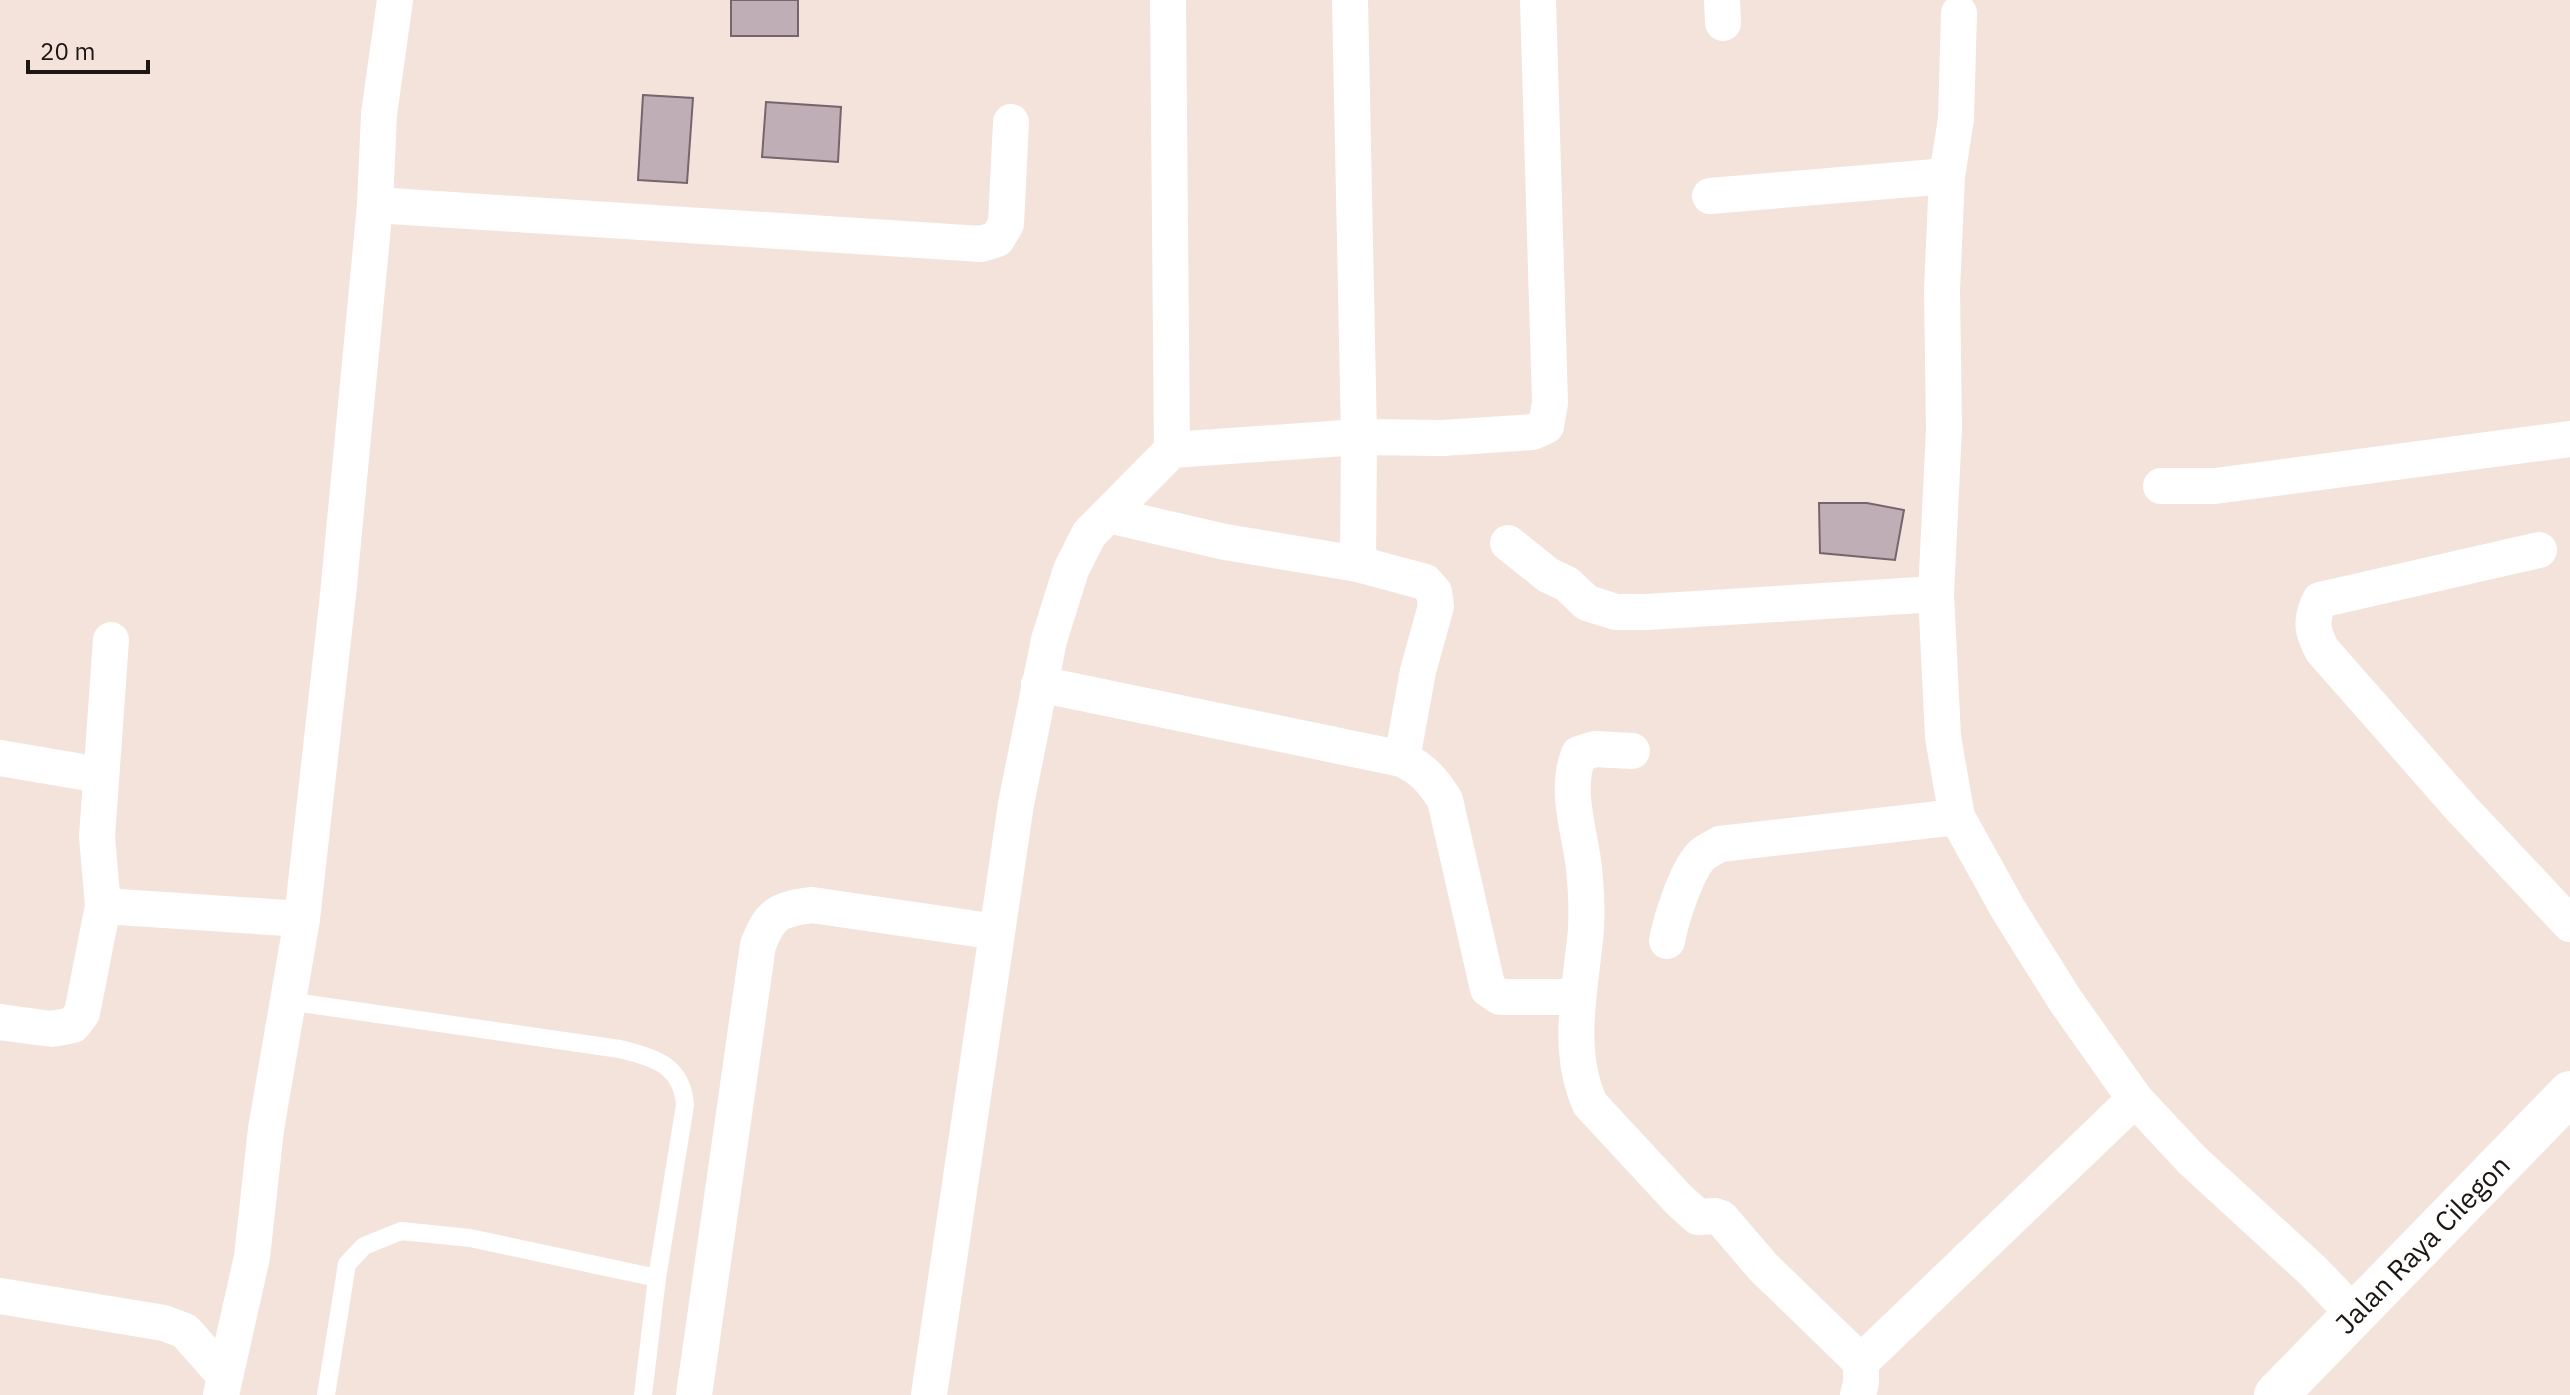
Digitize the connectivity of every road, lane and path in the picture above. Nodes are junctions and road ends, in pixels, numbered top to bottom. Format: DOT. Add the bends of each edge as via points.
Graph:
graph roads {
  1 [pos="395,0"];
  2 [pos="1168,0"];
  3 [pos="1350,0"];
  4 [pos="1538,0"];
  5 [pos="1959,13"];
  6 [pos="1011,122"];
  7 [pos="1947,176"];
  8 [pos="1710,196"];
  9 [pos="375,205"];
  10 [pos="1359,437"];
  11 [pos="2570,439"];
  12 [pos="1172,450"];
  13 [pos="2161,486"];
  14 [pos="1108,515"];
  15 [pos="1508,543"];
  16 [pos="2539,550"];
  17 [pos="1358,564"];
  18 [pos="1936,594"];
  19 [pos="111,640"];
  20 [pos="1039,684"];
  21 [pos="1632,751"];
  22 [pos="0,758"];
  23 [pos="1402,759"];
  24 [pos="100,775"];
  25 [pos="1957,817"];
  26 [pos="103,906"];
  27 [pos="302,919"];
  28 [pos="2570,924"];
  29 [pos="997,932"];
  30 [pos="1667,941"];
  31 [pos="1578,997"];
  32 [pos="287,1001"];
  33 [pos="0,1022"];
  34 [pos="2570,1093"];
  35 [pos="2135,1099"];
  36 [pos="657,1278"];
  37 [pos="0,1296"];
  38 [pos="2355,1315"];
  39 [pos="1860,1378"];
  40 [pos="222,1385"];
  41 [pos="326,1395"];
  42 [pos="643,1395"];
  43 [pos="694,1395"];
  44 [pos="929,1395"];
  45 [pos="2276,1395"];
  1 -- 9 [label="street" via="379,114"];
  2 -- 12 [label="street"];
  3 -- 10 [label="street"];
  4 -- 10 [label="street" via="1550,403 1546,426 1533,432 1443,438"];
  5 -- 7 [label="street" via="1956,119"];
  6 -- 9 [label="street" via="1006,224 997,239 981,244"];
  7 -- 8 [label="street"];
  7 -- 18 [label="street"];
  9 -- 27 [label="street"];
  10 -- 12 [label="street"];
  10 -- 17 [label="street"];
  11 -- 13 [label="street" via="2215,486"];
  12 -- 14 [label="street"];
  14 -- 17 [label="street"];
  14 -- 20 [label="street" via="1089,534 1071,570"];
  15 -- 18 [label="street" via="1587,603 1616,612"];
  16 -- 28 [label="street" via="2320,600 2312,615 2312,632 2451,797"];
  17 -- 23 [label="street" via="1425,582 1434,592 1436,606"];
  18 -- 25 [label="street" via="1943,737"];
  19 -- 24 [label="street"];
  20 -- 23 [label="street"];
  20 -- 29 [label="street"];
  21 -- 31 [label="street" via="1595,749 1579,754 1573,769 1586,926"];
  22 -- 24 [label="street"];
  23 -- 31 [label="street" via="1431,778 1445,800 1488,989 1500,997"];
  24 -- 26 [label="street" via="97,837"];
  25 -- 30 [label="street" via="1720,844 1694,867"];
  25 -- 35 [label="street" via="2065,1000"];
  26 -- 27 [label="street"];
  26 -- 33 [label="street" via="82,1013 73,1025 52,1029"];
  27 -- 32 [label="street"];
  29 -- 43 [label="street" via="812,905 786,908 767,922 758,945"];
  29 -- 44 [label="street"];
  31 -- 39 [label="street" via="1577,1063 1590,1104 1698,1217 1721,1218"];
  32 -- 36 [label="lane" via="620,1049 670,1069 684,1087 685,1105"];
  32 -- 40 [label="street" via="252,1257"];
  34 -- 38 [label="highway, Jalan Raya Cilegon"];
  35 -- 38 [label="street"];
  35 -- 39 [label="street"];
  36 -- 41 [label="lane" via="470,1238 401,1231 364,1246 347,1264"];
  36 -- 42 [label="lane"];
  37 -- 40 [label="street" via="185,1331"];
  38 -- 45 [label="highway, Jalan Raya Cilegon"];
}
